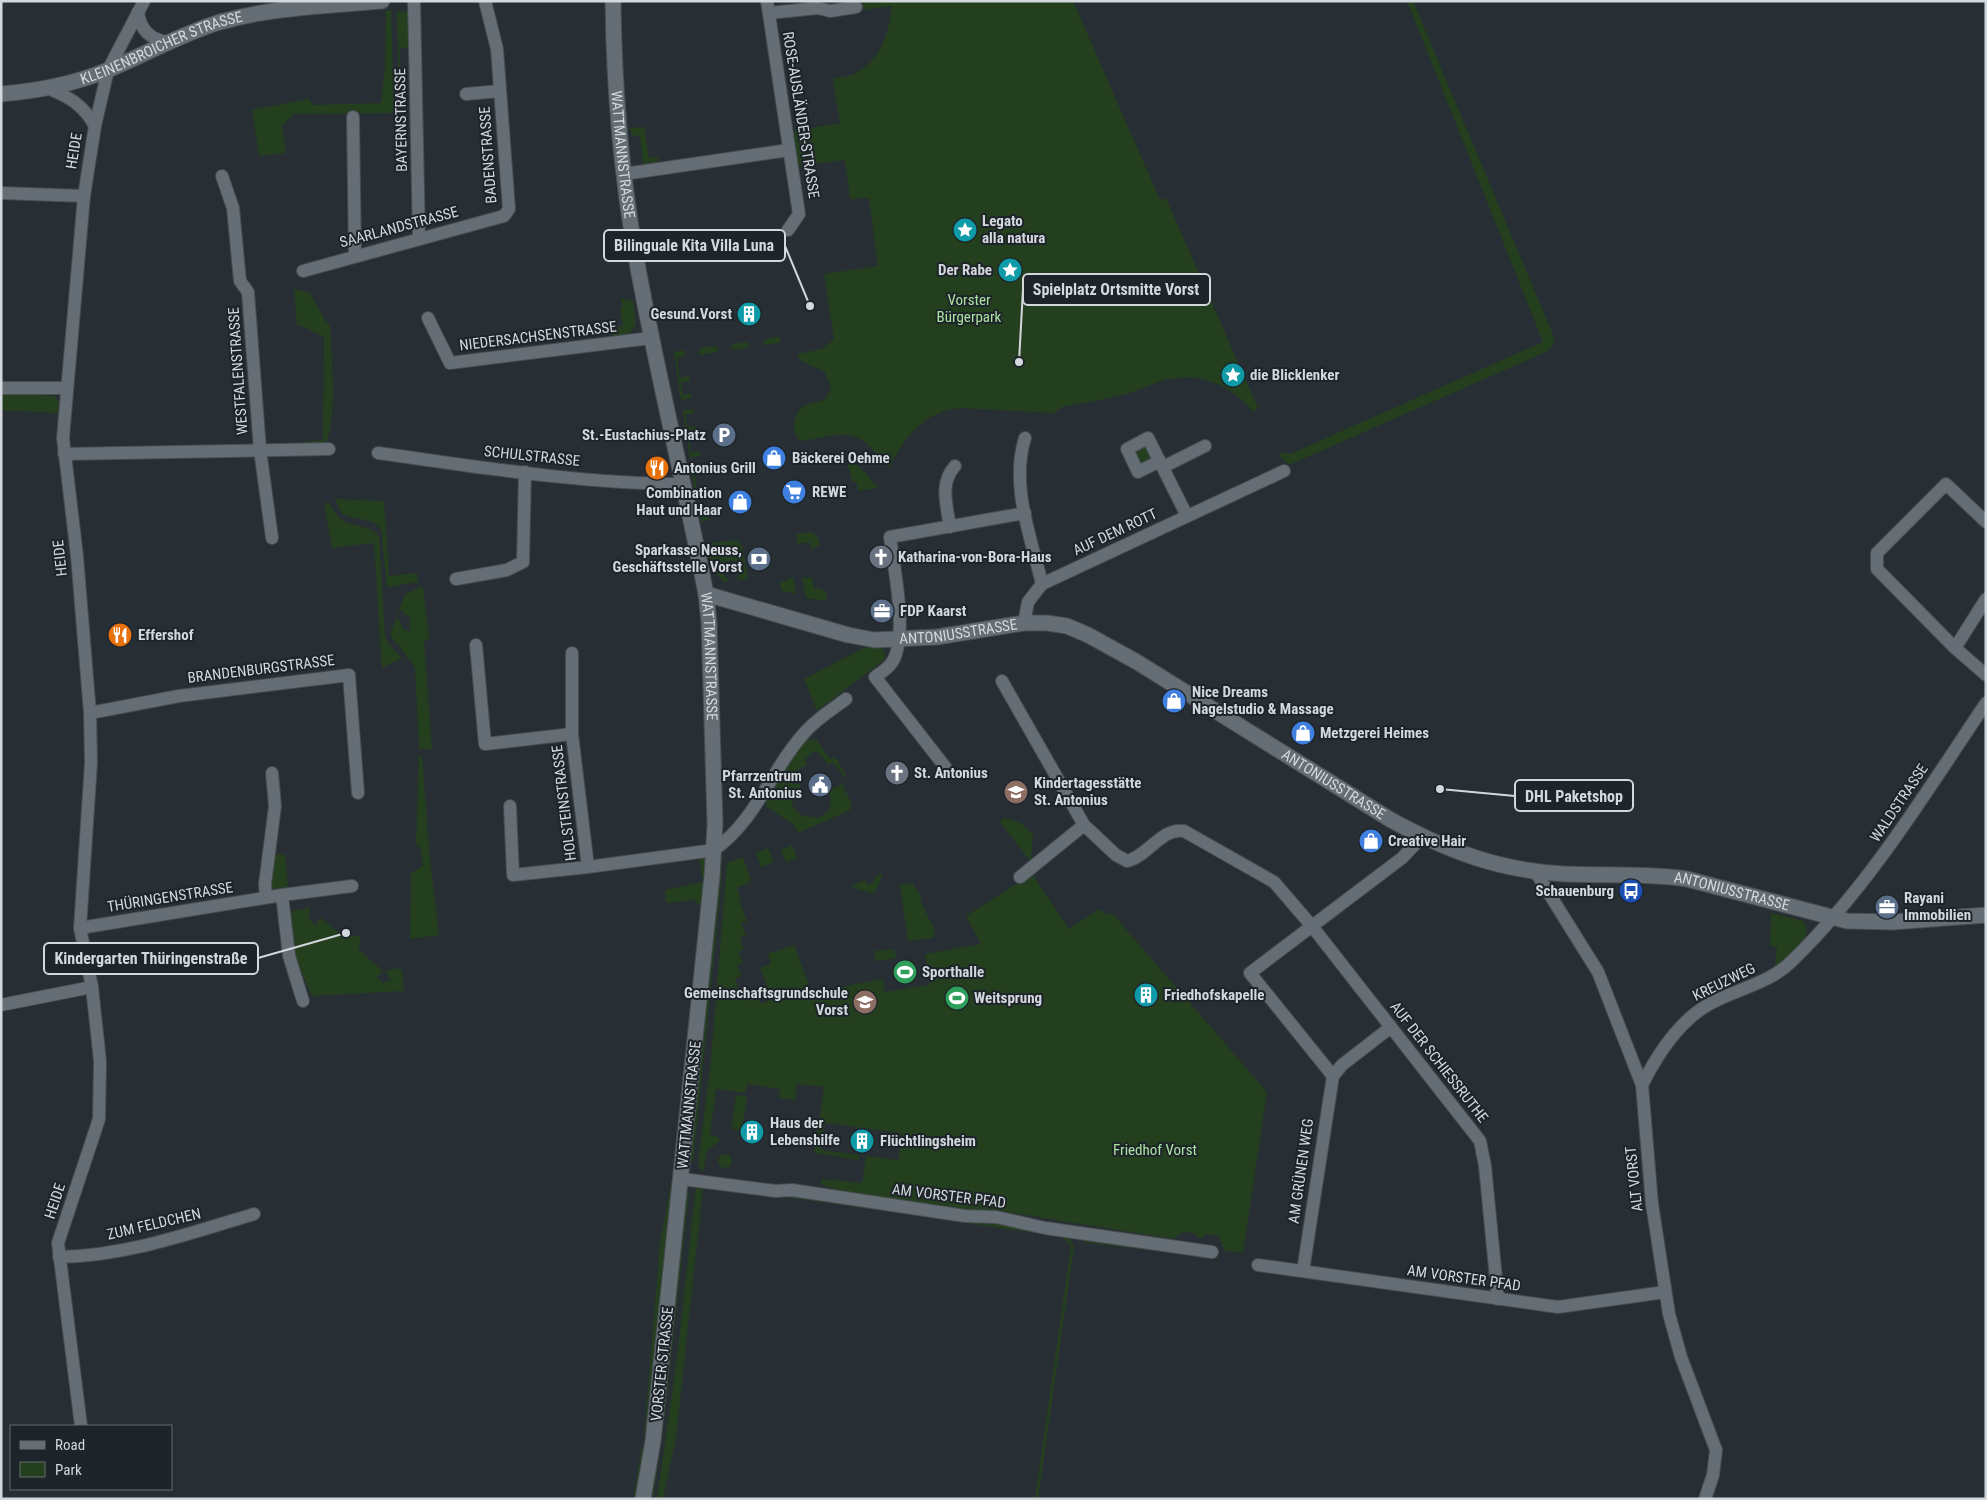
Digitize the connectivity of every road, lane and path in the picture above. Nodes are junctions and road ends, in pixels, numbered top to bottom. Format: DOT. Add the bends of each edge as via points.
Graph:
graph roads {
  1 [pos="382,1"];
  2 [pos="414,1"];
  3 [pos="485,1"];
  4 [pos="613,1"];
  5 [pos="141,7"];
  6 [pos="768,7"];
  7 [pos="856,7"];
  8 [pos="168,42"];
  9 [pos="108,70"];
  10 [pos="47,88"];
  11 [pos="500,91"];
  12 [pos="1,94"];
  13 [pos="466,94"];
  14 [pos="354,117"];
  15 [pos="95,126"];
  16 [pos="790,150"];
  17 [pos="624,174"];
  18 [pos="222,176"];
  19 [pos="1,193"];
  20 [pos="84,196"];
  21 [pos="504,216"];
  22 [pos="788,230"];
  23 [pos="420,238"];
  24 [pos="356,255"];
  25 [pos="303,271"];
  26 [pos="428,318"];
  27 [pos="651,338"];
  28 [pos="1,388"];
  29 [pos="66,388"];
  30 [pos="1025,438"];
  31 [pos="1205,446"];
  32 [pos="329,449"];
  33 [pos="260,450"];
  34 [pos="378,453"];
  35 [pos="64,454"];
  36 [pos="955,466"];
  37 [pos="1284,471"];
  38 [pos="524,472"];
  39 [pos="684,484"];
  40 [pos="1025,513"];
  41 [pos="1188,516"];
  42 [pos="1986,522"];
  43 [pos="950,527"];
  44 [pos="272,538"];
  45 [pos="456,579"];
  46 [pos="1042,584"];
  47 [pos="706,594"];
  48 [pos="1986,600"];
  49 [pos="1024,623"];
  50 [pos="898,640"];
  51 [pos="476,645"];
  52 [pos="1955,648"];
  53 [pos="572,652"];
  54 [pos="1986,675"];
  55 [pos="1002,681"];
  56 [pos="846,699"];
  57 [pos="1986,703"];
  58 [pos="90,713"];
  59 [pos="572,734"];
  60 [pos="946,768"];
  61 [pos="272,773"];
  62 [pos="358,793"];
  63 [pos="510,806"];
  64 [pos="1084,825"];
  65 [pos="1422,837"];
  66 [pos="714,850"];
  67 [pos="588,867"];
  68 [pos="1535,871"];
  69 [pos="1020,878"];
  70 [pos="352,886"];
  71 [pos="282,895"];
  72 [pos="266,897"];
  73 [pos="1986,915"];
  74 [pos="1832,918"];
  75 [pos="1312,925"];
  76 [pos="80,928"];
  77 [pos="92,987"];
  78 [pos="303,1001"];
  79 [pos="1,1005"];
  80 [pos="1391,1028"];
  81 [pos="1333,1076"];
  82 [pos="1642,1085"];
  83 [pos="682,1179"];
  84 [pos="254,1214"];
  85 [pos="676,1228"];
  86 [pos="1212,1252"];
  87 [pos="59,1257"];
  88 [pos="1258,1265"];
  89 [pos="1303,1271"];
  90 [pos="1665,1292"];
  91 [pos="1498,1299"];
  92 [pos="80,1425"];
  93 [pos="643,1499"];
  94 [pos="1705,1499"];
  1 -- 8 [label="street, KLEINENBROICHER STRASSE" via="253,14"];
  2 -- 23 [label="street, BAYERNSTRASSE"];
  3 -- 11 [label="street, BADENSTRASSE" via="497,49"];
  4 -- 17 [label="street, WATTMANNSTRASSE"];
  5 -- 8 [label="street" via="141,25 149,35"];
  5 -- 9 [label="street, HEIDE"];
  6 -- 7 [label="street" via="830,11"];
  6 -- 16 [label="street, ROSE-AUSLÄNDER-STRASSE"];
  8 -- 9 [label="street, KLEINENBROICHER STRASSE"];
  9 -- 10 [label="street, KLEINENBROICHER STRASSE"];
  9 -- 15 [label="street, HEIDE"];
  10 -- 12 [label="street, KLEINENBROICHER STRASSE"];
  10 -- 15 [label="street, HEIDE" via="76,101"];
  11 -- 13 [label="street, BADENSTRASSE"];
  11 -- 21 [label="street, BADENSTRASSE" via="509,209"];
  14 -- 24 [label="street"];
  15 -- 20 [label="street, HEIDE"];
  16 -- 17 [label="street"];
  16 -- 22 [label="street, ROSE-AUSLÄNDER-STRASSE" via="799,214"];
  17 -- 27 [label="street, WATTMANNSTRASSE"];
  18 -- 33 [label="street, WESTFALENSTRASSE" via="233,208 240,281 248,292"];
  19 -- 20 [label="street"];
  20 -- 29 [label="street, HEIDE"];
  21 -- 23 [label="street, SAARLANDSTRASSE"];
  23 -- 24 [label="street, SAARLANDSTRASSE"];
  24 -- 25 [label="street, SAARLANDSTRASSE"];
  26 -- 27 [label="street, NIEDERSACHSENSTRASSE" via="450,363"];
  27 -- 39 [label="street, WATTMANNSTRASSE"];
  28 -- 29 [label="street"];
  29 -- 35 [label="street, HEIDE"];
  30 -- 40 [label="street" via="1018,465"];
  31 -- 41 [label="street" via="1161,464"];
  32 -- 33 [label="street, WESTFALENSTRASSE"];
  33 -- 35 [label="street, WESTFALENSTRASSE"];
  33 -- 44 [label="street, WESTFALENSTRASSE"];
  34 -- 38 [label="street, SCHULSTRASSE"];
  35 -- 58 [label="street, HEIDE" via="77,556"];
  36 -- 43 [label="street" via="945,487"];
  37 -- 41 [label="street, AUF DEM ROTT"];
  38 -- 39 [label="street, SCHULSTRASSE" via="650,484"];
  38 -- 45 [label="street" via="523,562 507,570"];
  39 -- 47 [label="street, WATTMANNSTRASSE"];
  40 -- 43 [label="street"];
  40 -- 46 [label="street"];
  41 -- 46 [label="street, AUF DEM ROTT"];
  42 -- 52 [label="street" via="1946,484 1877,553 1877,569"];
  43 -- 50 [label="street" via="890,537 900,615"];
  46 -- 49 [label="street, AUF DEM ROTT" via="1028,602"];
  47 -- 50 [label="street, ANTONIUSSTRASSE" via="860,638"];
  47 -- 66 [label="street, WATTMANNSTRASSE"];
  48 -- 52 [label="street"];
  49 -- 50 [label="street, ANTONIUSSTRASSE"];
  49 -- 65 [label="street, ANTONIUSSTRASSE" via="1067,626 1094,638"];
  50 -- 60 [label="street" via="893,661 876,677"];
  51 -- 59 [label="street, HOLSTEINSTRASSE" via="485,744"];
  52 -- 54 [label="street"];
  53 -- 59 [label="street, HOLSTEINSTRASSE"];
  55 -- 64 [label="street"];
  56 -- 66 [label="street" via="807,730 744,823"];
  57 -- 74 [label="street, WALDSTRASSE" via="1893,842"];
  58 -- 62 [label="street, BRANDENBURGSTRASSE" via="179,696 349,675"];
  58 -- 76 [label="street, HEIDE" via="91,763"];
  59 -- 67 [label="street, HOLSTEINSTRASSE"];
  61 -- 72 [label="street" via="275,806"];
  63 -- 67 [label="street, HOLSTEINSTRASSE" via="513,875"];
  64 -- 69 [label="street"];
  64 -- 75 [label="street, AUF DER SCHIESSRUTHE" via="1116,855 1127,860 1140,855 1170,832 1184,831 1274,882"];
  65 -- 68 [label="street, ANTONIUSSTRASSE" via="1466,856 1500,866"];
  65 -- 75 [label="street" via="1402,858"];
  66 -- 67 [label="street, HOLSTEINSTRASSE"];
  66 -- 83 [label="street, WATTMANNSTRASSE"];
  68 -- 74 [label="street, ANTONIUSSTRASSE" via="1675,877"];
  68 -- 82 [label="street, ALT VORST" via="1598,972"];
  70 -- 71 [label="street, THÜRINGENSTRASSE"];
  71 -- 72 [label="street, THÜRINGENSTRASSE"];
  71 -- 78 [label="street" via="289,956"];
  72 -- 76 [label="street, THÜRINGENSTRASSE"];
  73 -- 74 [label="street, ANTONIUSSTRASSE" via="1893,922"];
  74 -- 82 [label="street, KREUZWEG" via="1781,972 1705,1006 1686,1022 1650,1068"];
  75 -- 80 [label="street, AUF DER SCHIESSRUTHE"];
  75 -- 81 [label="street" via="1250,973"];
  76 -- 77 [label="street, HEIDE"];
  77 -- 79 [label="street"];
  77 -- 87 [label="street, HEIDE" via="100,1060 99,1119 58,1243"];
  80 -- 81 [label="street" via="1342,1065"];
  80 -- 91 [label="street, AUF DER SCHIESSRUTHE" via="1480,1141"];
  81 -- 89 [label="street, AM GRÜNEN WEG"];
  82 -- 90 [label="street, ALT VORST" via="1652,1204"];
  83 -- 85 [label="street, WATTMANNSTRASSE"];
  83 -- 86 [label="street, AM VORSTER PFAD" via="776,1191 792,1190 965,1216 996,1216 1045,1228"];
  84 -- 87 [label="street, ZUM FELDCHEN" via="142,1245"];
  85 -- 93 [label="street, VORSTER STRASSE" via="653,1442"];
  87 -- 92 [label="street, HEIDE"];
  88 -- 89 [label="street, AM VORSTER PFAD"];
  89 -- 91 [label="street, AM VORSTER PFAD"];
  90 -- 91 [label="street, AM VORSTER PFAD" via="1558,1307"];
  90 -- 94 [label="street, ALT VORST" via="1681,1357 1716,1450 1713,1475"];
}
